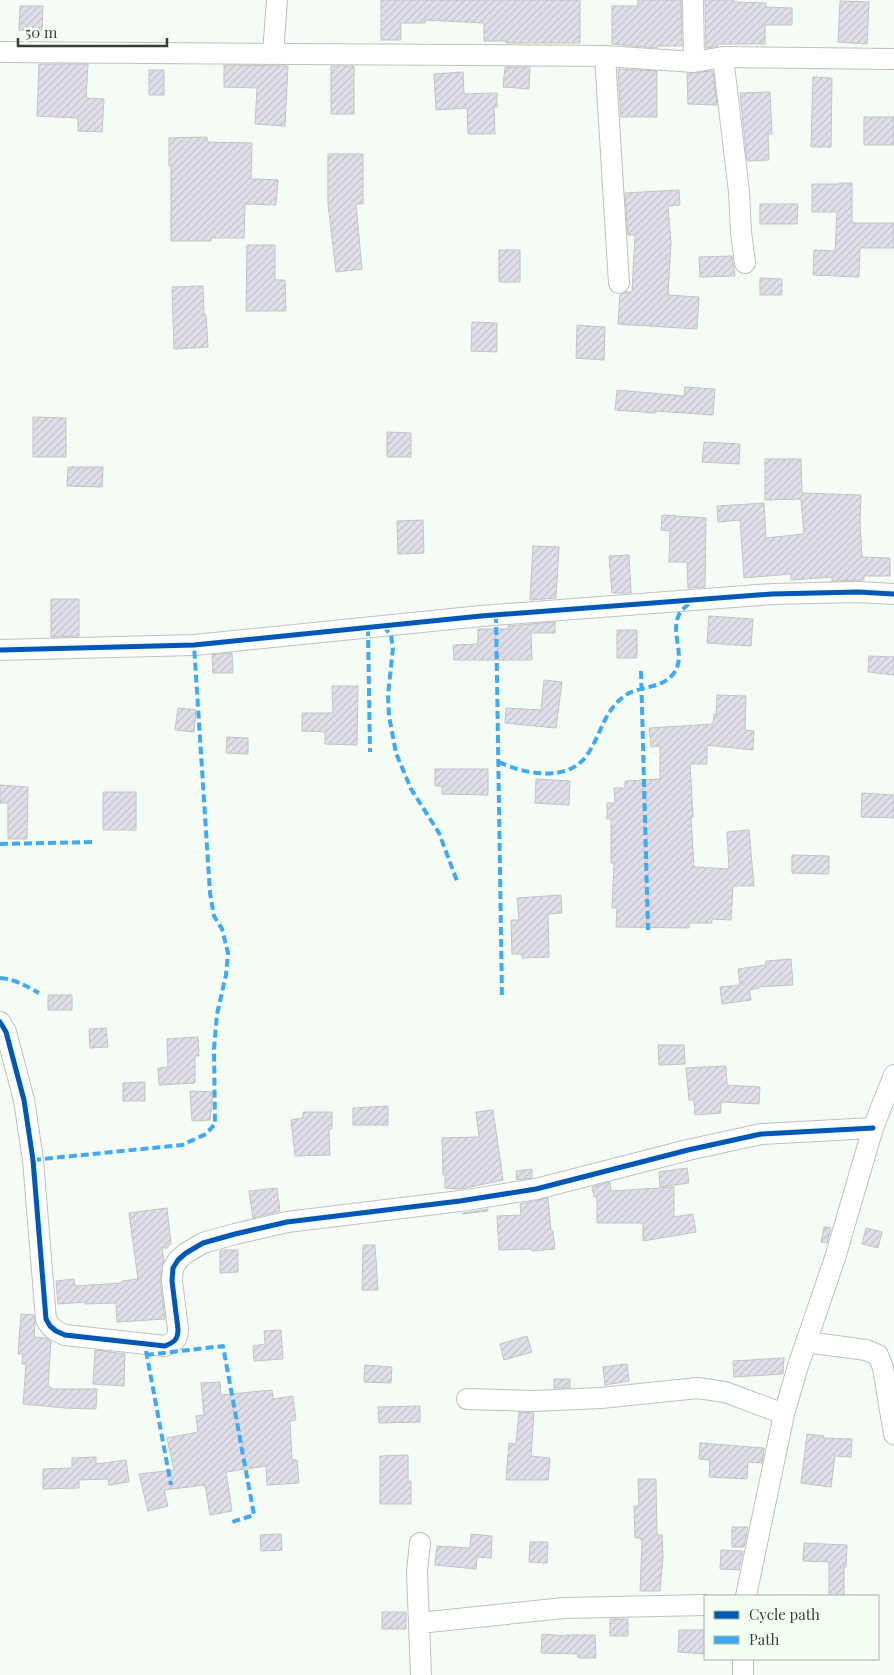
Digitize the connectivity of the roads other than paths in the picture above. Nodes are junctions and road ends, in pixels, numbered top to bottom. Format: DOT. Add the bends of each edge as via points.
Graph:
graph roads {
  1 [pos="277,0"];
  2 [pos="693,0"];
  3 [pos="0,52"];
  4 [pos="273,52"];
  5 [pos="605,56"];
  6 [pos="723,57"];
  7 [pos="894,59"];
  8 [pos="694,62"];
  9 [pos="745,263"];
  10 [pos="620,283"];
  11 [pos="894,594"];
  12 [pos="0,650"];
  13 [pos="0,1022"];
  14 [pos="894,1075"];
  15 [pos="873,1128"];
  16 [pos="806,1342"];
  17 [pos="468,1399"];
  18 [pos="784,1414"];
  19 [pos="894,1434"];
  20 [pos="420,1544"];
  21 [pos="746,1595"];
  22 [pos="704,1605"];
  23 [pos="419,1623"];
  24 [pos="743,1660"];
  25 [pos="421,1675"];
  26 [pos="742,1675"];
  1 -- 4 [label="street"];
  2 -- 8 [label="street"];
  3 -- 4 [label="street"];
  4 -- 5 [label="street"];
  5 -- 8 [label="street"];
  5 -- 10 [label="street"];
  6 -- 7 [label="street"];
  6 -- 8 [label="street"];
  6 -- 9 [label="street"];
  11 -- 12 [label="street" via="772,594 480,616 194,645"];
  13 -- 15 [label="street" via="6,1032 24,1100 33,1160 46,1319 56,1331 79,1337 165,1346 174,1342 178,1329 173,1268 186,1253 203,1243 235,1234 287,1222 536,1189 761,1134"];
  14 -- 15 [label="street"];
  15 -- 16 [label="street" via="835,1258"];
  16 -- 18 [label="street"];
  16 -- 19 [label="street" via="866,1350 878,1355 882,1362"];
  17 -- 18 [label="street" via="560,1400 698,1388 725,1392"];
  18 -- 21 [label="street"];
  20 -- 23 [label="street" via="417,1572"];
  22 -- 23 [label="street" via="564,1608"];
  23 -- 25 [label="street"];
  24 -- 26 [label="street"];
}
